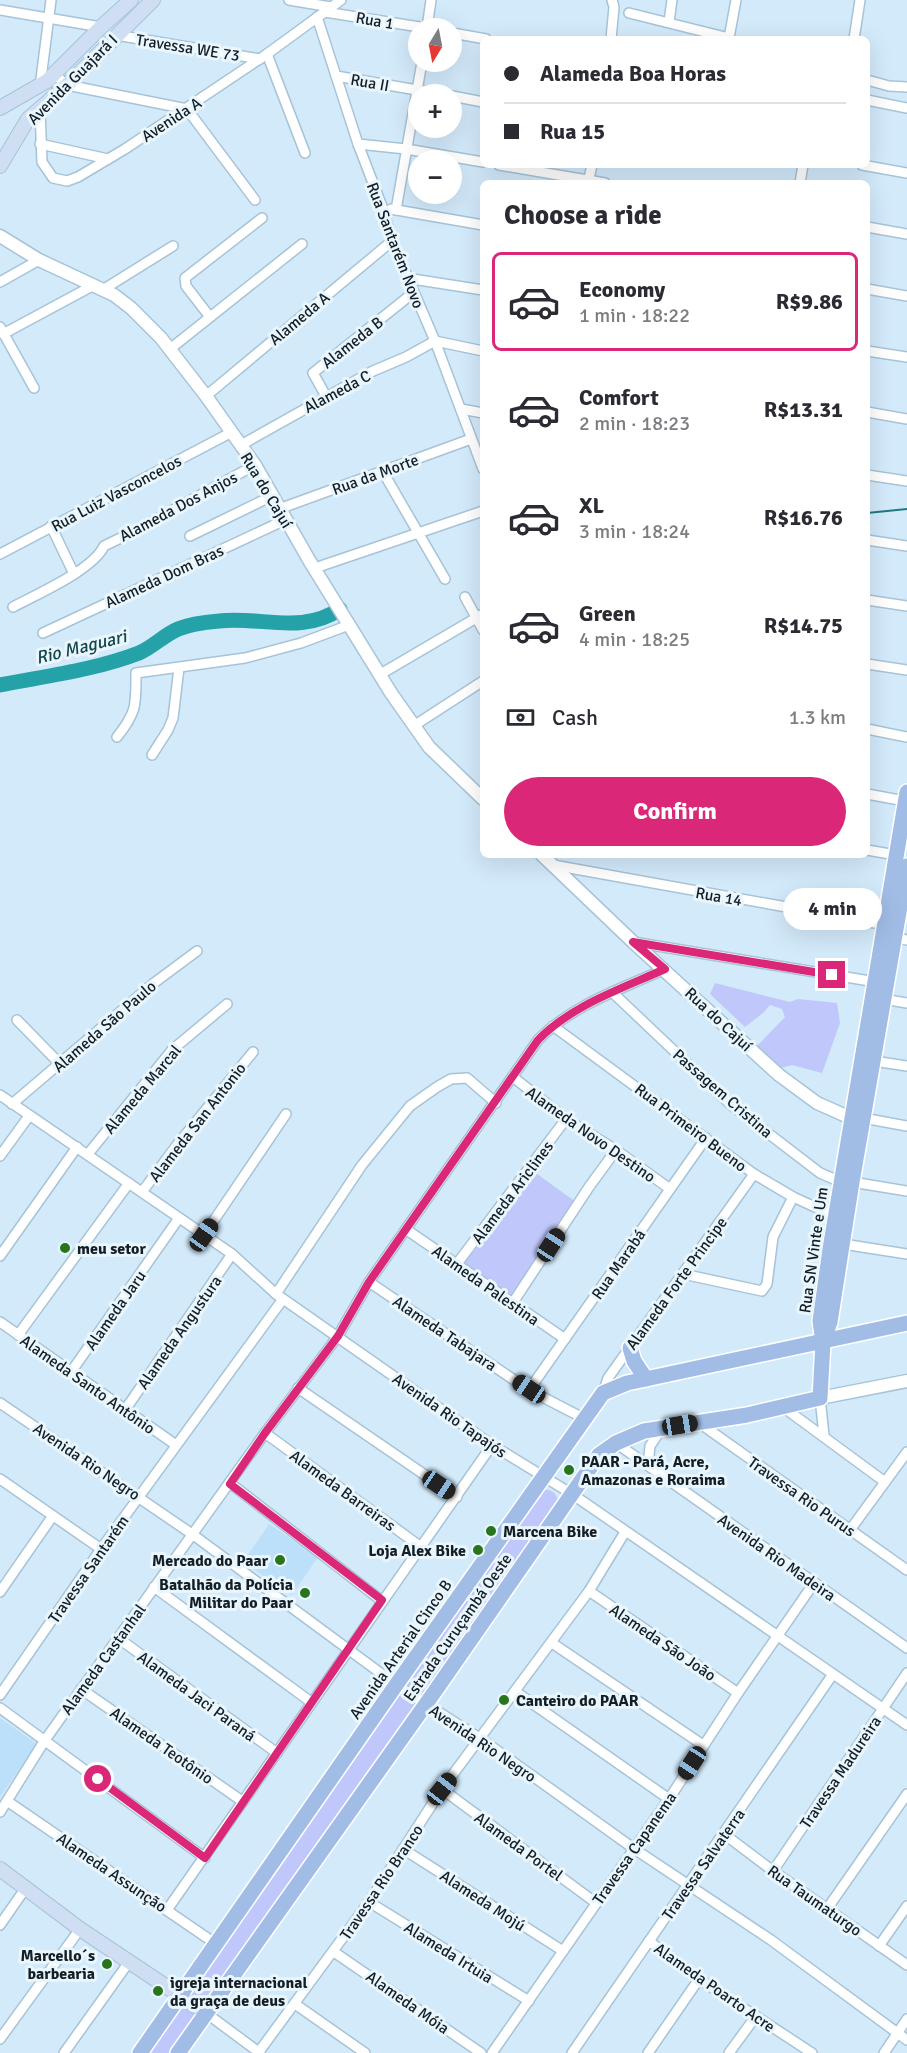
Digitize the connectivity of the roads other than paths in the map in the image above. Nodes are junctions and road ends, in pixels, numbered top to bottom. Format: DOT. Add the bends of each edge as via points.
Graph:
graph roads {
  1 [pos="51,0"];
  2 [pos="131,0"];
  3 [pos="153,0"];
  4 [pos="289,0"];
  5 [pos="341,0"];
  6 [pos="431,0"];
  7 [pos="612,0"];
  8 [pos="672,0"];
  9 [pos="736,0"];
  10 [pos="860,0"];
  11 [pos="0,10"];
  12 [pos="324,12"];
  13 [pos="628,13"];
  14 [pos="48,18"];
  15 [pos="428,18"];
  16 [pos="669,22"];
  17 [pos="408,25"];
  18 [pos="101,27"];
  19 [pos="116,35"];
  20 [pos="462,35"];
  21 [pos="611,36"];
  22 [pos="722,36"];
  23 [pos="729,36"];
  24 [pos="854,36"];
  25 [pos="480,38"];
  26 [pos="264,57"];
  27 [pos="55,75"];
  28 [pos="336,76"];
  29 [pos="870,81"];
  30 [pos="67,85"];
  31 [pos="40,87"];
  32 [pos="907,87"];
  33 [pos="408,89"];
  34 [pos="462,98"];
  35 [pos="480,101"];
  36 [pos="870,101"];
  37 [pos="0,108"];
  38 [pos="907,108"];
  39 [pos="187,109"];
  40 [pos="40,110"];
  41 [pos="408,138"];
  42 [pos="40,144"];
  43 [pos="358,144"];
  44 [pos="406,149"];
  45 [pos="305,153"];
  46 [pos="108,159"];
  47 [pos="480,161"];
  48 [pos="0,166"];
  49 [pos="870,166"];
  50 [pos="515,168"];
  51 [pos="907,173"];
  52 [pos="578,180"];
  53 [pos="255,200"];
  54 [pos="383,209"];
  55 [pos="396,210"];
  56 [pos="262,218"];
  57 [pos="480,224"];
  58 [pos="870,228"];
  59 [pos="907,234"];
  60 [pos="0,236"];
  61 [pos="392,241"];
  62 [pos="302,244"];
  63 [pos="173,246"];
  64 [pos="39,260"];
  65 [pos="406,278"];
  66 [pos="0,282"];
  67 [pos="99,287"];
  68 [pos="480,290"];
  69 [pos="870,290"];
  70 [pos="413,293"];
  71 [pos="907,296"];
  72 [pos="210,318"];
  73 [pos="2,331"];
  74 [pos="435,341"];
  75 [pos="170,349"];
  76 [pos="480,350"];
  77 [pos="870,351"];
  78 [pos="907,357"];
  79 [pos="34,388"];
  80 [pos="206,396"];
  81 [pos="327,398"];
  82 [pos="461,409"];
  83 [pos="480,412"];
  84 [pos="870,413"];
  85 [pos="907,419"];
  86 [pos="231,432"];
  87 [pos="471,440"];
  88 [pos="241,445"];
  89 [pos="480,462"];
  90 [pos="255,465"];
  91 [pos="383,472"];
  92 [pos="870,476"];
  93 [pos="907,482"];
  94 [pos="272,496"];
  95 [pos="480,512"];
  96 [pos="282,514"];
  97 [pos="51,526"];
  98 [pos="418,534"];
  99 [pos="190,536"];
  100 [pos="870,540"];
  101 [pos="907,546"];
  102 [pos="0,554"];
  103 [pos="315,568"];
  104 [pos="74,574"];
  105 [pos="445,579"];
  106 [pos="465,597"];
  107 [pos="870,600"];
  108 [pos="907,606"];
  109 [pos="13,608"];
  110 [pos="479,616"];
  111 [pos="349,625"];
  112 [pos="44,633"];
  113 [pos="870,664"];
  114 [pos="179,668"];
  115 [pos="907,670"];
  116 [pos="379,675"];
  117 [pos="480,683"];
  118 [pos="415,725"];
  119 [pos="870,730"];
  120 [pos="117,737"];
  121 [pos="907,737"];
  122 [pos="152,755"];
  123 [pos="480,795"];
  124 [pos="870,795"];
  125 [pos="906,796"];
  126 [pos="870,851"];
  127 [pos="545,858"];
  128 [pos="904,861"];
  129 [pos="553,866"];
  130 [pos="896,934"];
  131 [pos="633,942"];
  132 [pos="197,951"];
  133 [pos="884,962"];
  134 [pos="665,969"];
  135 [pos="876,982"];
  136 [pos="612,993"];
  137 [pos="883,999"];
  138 [pos="907,1003"];
  139 [pos="227,1004"];
  140 [pos="17,1020"];
  141 [pos="553,1026"];
  142 [pos="253,1052"];
  143 [pos="874,1061"];
  144 [pos="60,1064"];
  145 [pos="907,1066"];
  146 [pos="513,1077"];
  147 [pos="0,1095"];
  148 [pos="496,1103"];
  149 [pos="12,1104"];
  150 [pos="286,1114"];
  151 [pos="29,1116"];
  152 [pos="566,1119"];
  153 [pos="858,1119"];
  154 [pos="907,1126"];
  155 [pos="706,1138"];
  156 [pos="77,1147"];
  157 [pos="616,1150"];
  158 [pos="88,1154"];
  159 [pos="0,1156"];
  160 [pos="754,1174"];
  161 [pos="129,1182"];
  162 [pos="847,1182"];
  163 [pos="670,1189"];
  164 [pos="907,1191"];
  165 [pos="142,1192"];
  166 [pos="793,1197"];
  167 [pos="841,1208"];
  168 [pos="179,1218"];
  169 [pos="407,1230"];
  170 [pos="204,1235"];
  171 [pos="843,1244"];
  172 [pos="232,1254"];
  173 [pos="907,1254"];
  174 [pos="0,1256"];
  175 [pos="456,1265"];
  176 [pos="683,1274"];
  177 [pos="369,1282"];
  178 [pos="280,1296"];
  179 [pos="513,1304"];
  180 [pos="0,1322"];
  181 [pos="907,1323"];
  182 [pos="18,1335"];
  183 [pos="338,1336"];
  184 [pos="565,1339"];
  185 [pos="823,1342"];
  186 [pos="630,1348"];
  187 [pos="71,1372"];
  188 [pos="646,1379"];
  189 [pos="907,1381"];
  190 [pos="298,1388"];
  191 [pos="529,1389"];
  192 [pos="603,1393"];
  193 [pos="820,1398"];
  194 [pos="0,1404"];
  195 [pos="783,1407"];
  196 [pos="125,1410"];
  197 [pos="585,1419"];
  198 [pos="698,1422"];
  199 [pos="662,1428"];
  200 [pos="265,1433"];
  201 [pos="824,1435"];
  202 [pos="616,1443"];
  203 [pos="492,1445"];
  204 [pos="176,1446"];
  205 [pos="907,1452"];
  206 [pos="648,1465"];
  207 [pos="544,1478"];
  208 [pos="0,1479"];
  209 [pos="885,1482"];
  210 [pos="230,1484"];
  211 [pos="572,1494"];
  212 [pos="139,1496"];
  213 [pos="457,1497"];
  214 [pos="52,1517"];
  215 [pos="850,1530"];
  216 [pos="625,1532"];
  217 [pos="192,1534"];
  218 [pos="421,1547"];
  219 [pos="101,1549"];
  220 [pos="906,1568"];
  221 [pos="814,1583"];
  222 [pos="154,1587"];
  223 [pos="589,1591"];
  224 [pos="0,1592"];
  225 [pos="382,1600"];
  226 [pos="777,1635"];
  227 [pos="118,1638"];
  228 [pos="552,1643"];
  229 [pos="907,1648"];
  230 [pos="348,1650"];
  231 [pos="907,1673"];
  232 [pos="833,1674"];
  233 [pos="396,1685"];
  234 [pos="81,1689"];
  235 [pos="516,1692"];
  236 [pos="738,1693"];
  237 [pos="0,1695"];
  238 [pos="311,1702"];
  239 [pos="426,1704"];
  240 [pos="0,1708"];
  241 [pos="884,1708"];
  242 [pos="907,1725"];
  243 [pos="481,1739"];
  244 [pos="45,1740"];
  245 [pos="703,1745"];
  246 [pos="277,1753"];
  247 [pos="442,1789"];
  248 [pos="907,1794"];
  249 [pos="669,1799"];
  250 [pos="7,1801"];
  251 [pos="242,1801"];
  252 [pos="0,1812"];
  253 [pos="724,1834"];
  254 [pos="633,1848"];
  255 [pos="403,1849"];
  256 [pos="205,1858"];
  257 [pos="0,1869"];
  258 [pos="773,1871"];
  259 [pos="688,1885"];
  260 [pos="25,1889"];
  261 [pos="369,1902"];
  262 [pos="596,1902"];
  263 [pos="907,1906"];
  264 [pos="827,1908"];
  265 [pos="167,1910"];
  266 [pos="0,1924"];
  267 [pos="80,1929"];
  268 [pos="649,1941"];
  269 [pos="216,1944"];
  270 [pos="879,1946"];
  271 [pos="563,1951"];
  272 [pos="334,1952"];
  273 [pos="129,1962"];
  274 [pos="907,1965"];
  275 [pos="699,1979"];
  276 [pos="181,1995"];
  277 [pos="529,2001"];
  278 [pos="295,2004"];
  279 [pos="206,2013"];
  280 [pos="756,2016"];
  281 [pos="907,2019"];
  282 [pos="898,2033"];
  283 [pos="0,2039"];
  284 [pos="907,2040"];
  285 [pos="806,2051"];
  286 [pos="64,2053"];
  287 [pos="140,2053"];
  288 [pos="178,2053"];
  289 [pos="259,2053"];
  290 [pos="365,2053"];
  291 [pos="481,2053"];
  292 [pos="492,2053"];
  293 [pos="572,2053"];
  294 [pos="648,2053"];
  295 [pos="729,2053"];
  296 [pos="884,2053"];
  1 -- 14 [label="street"];
  2 -- 18 [label="main road, Avenida Guajará I"];
  3 -- 19 [label="main road, Avenida Guajará I"];
  4 -- 12 [label="street, Rua 1"];
  5 -- 12 [label="street, Avenida A"];
  6 -- 15 [label="street"];
  7 -- 21 [label="street" via="615,7"];
  8 -- 16 [label="street"];
  9 -- 23 [label="street"];
  10 -- 24 [label="street"];
  11 -- 14 [label="street"];
  12 -- 17 [label="street, Rua 1"];
  12 -- 26 [label="street, Avenida A"];
  12 -- 28 [label="street, Rua Santarém Novo"];
  13 -- 16 [label="street"];
  14 -- 18 [label="street"];
  14 -- 31 [label="street"];
  16 -- 22 [label="street"];
  18 -- 27 [label="main road, Avenida Guajará I"];
  19 -- 26 [label="street, Travessa WE 73"];
  19 -- 30 [label="main road, Avenida Guajará I"];
  20 -- 25 [label="street"];
  26 -- 39 [label="street, Avenida A"];
  26 -- 45 [label="street"];
  27 -- 30 [label="street"];
  27 -- 31 [label="main road, Avenida Guajará I"];
  28 -- 33 [label="street, Rua II"];
  28 -- 43 [label="street, Rua Santarém Novo"];
  29 -- 32 [label="street"];
  30 -- 39 [label="street"];
  30 -- 40 [label="main road, Avenida Guajará I"];
  31 -- 37 [label="main road, Avenida Guajará I"];
  34 -- 35 [label="street"];
  36 -- 38 [label="street"];
  39 -- 46 [label="street, Avenida A"];
  39 -- 53 [label="street"];
  40 -- 42 [label="street, Avenida A"];
  40 -- 48 [label="main road, Avenida Guajará I" via="28,119"];
  41 -- 44 [label="street"];
  42 -- 46 [label="street"];
  42 -- 46 [label="street, Avenida A" via="46,171 59,180 78,177"];
  43 -- 44 [label="street"];
  43 -- 54 [label="street, Rua Santarém Novo"];
  44 -- 47 [label="street"];
  44 -- 55 [label="street"];
  49 -- 51 [label="street"];
  50 -- 52 [label="street"];
  54 -- 55 [label="street"];
  54 -- 61 [label="street, Rua Santarém Novo"];
  55 -- 57 [label="street"];
  56 -- 72 [label="street" via="185,278 186,286"];
  58 -- 59 [label="street"];
  60 -- 64 [label="street, Rua do Cajuí"];
  61 -- 65 [label="street, Rua Santarém Novo"];
  61 -- 80 [label="street, Alameda A"];
  62 -- 72 [label="street"];
  63 -- 67 [label="street"];
  64 -- 66 [label="street"];
  64 -- 67 [label="street, Rua do Cajuí"];
  65 -- 68 [label="street"];
  65 -- 70 [label="street, Rua Santarém Novo"];
  67 -- 73 [label="street"];
  67 -- 75 [label="street, Rua do Cajuí" via="131,308"];
  69 -- 71 [label="street"];
  70 -- 74 [label="street, Rua Santarém Novo"];
  70 -- 81 [label="street, Alameda B" via="314,373"];
  72 -- 75 [label="street"];
  73 -- 79 [label="street"];
  74 -- 76 [label="street"];
  74 -- 81 [label="street, Alameda C"];
  74 -- 82 [label="street, Rua Santarém Novo"];
  75 -- 80 [label="street, Rua do Cajuí"];
  77 -- 78 [label="street"];
  80 -- 86 [label="street, Rua do Cajuí"];
  81 -- 88 [label="street, Alameda C"];
  82 -- 83 [label="street"];
  82 -- 87 [label="street, Rua Santarém Novo"];
  84 -- 85 [label="street"];
  86 -- 88 [label="street, Rua do Cajuí"];
  86 -- 97 [label="street, Rua Luiz Vasconcelos"];
  87 -- 89 [label="street, Rua Santarém Novo"];
  87 -- 91 [label="street, Rua da Morte"];
  88 -- 90 [label="street, Rua do Cajuí"];
  90 -- 94 [label="street, Rua do Cajuí"];
  90 -- 104 [label="street, Alameda Dos Anjos" via="104,546 100,554"];
  91 -- 96 [label="street, Rua da Morte"];
  91 -- 98 [label="street"];
  92 -- 93 [label="street"];
  94 -- 96 [label="street, Rua do Cajuí"];
  94 -- 99 [label="street"];
  95 -- 98 [label="street"];
  96 -- 103 [label="street, Rua do Cajuí"];
  96 -- 112 [label="street, Alameda Dom Bras"];
  97 -- 102 [label="street, Rua Luiz Vasconcelos"];
  97 -- 104 [label="street"];
  98 -- 103 [label="street"];
  98 -- 105 [label="street"];
  100 -- 101 [label="street"];
  103 -- 111 [label="street, Rua do Cajuí"];
  104 -- 109 [label="street, Alameda Dos Anjos"];
  106 -- 110 [label="street"];
  107 -- 108 [label="street"];
  110 -- 116 [label="street"];
  111 -- 114 [label="street" via="272,651"];
  111 -- 116 [label="street, Rua do Cajuí"];
  113 -- 115 [label="street"];
  114 -- 120 [label="street" via="136,673 133,713"];
  114 -- 122 [label="street" via="173,718"];
  116 -- 118 [label="street, Rua do Cajuí"];
  117 -- 118 [label="street"];
  118 -- 123 [label="street, Rua do Cajuí" via="429,747"];
  119 -- 121 [label="street"];
  124 -- 125 [label="street"];
  125 -- 128 [label="main road, Rua SN Vinte e Um"];
  126 -- 128 [label="street"];
  127 -- 129 [label="street, Rua do Cajuí"];
  128 -- 130 [label="main road, Rua SN Vinte e Um"];
  128 -- 130 [label="main road, Rua SN Vinte e Um"];
  129 -- 130 [label="street, Rua 14"];
  129 -- 131 [label="street, Rua do Cajuí"];
  130 -- 133 [label="main road, Rua SN Vinte e Um"];
  131 -- 134 [label="street, Rua do Cajuí"];
  131 -- 135 [label="street"];
  132 -- 144 [label="street, Alameda São Paulo"];
  133 -- 135 [label="main road, Rua SN Vinte e Um"];
  133 -- 137 [label="main road, Rua SN Vinte e Um"];
  134 -- 136 [label="street, Alameda Castanhal"];
  134 -- 153 [label="street, Rua do Cajuí" via="779,1075 817,1103"];
  135 -- 153 [label="main road, Rua SN Vinte e Um"];
  136 -- 141 [label="street, Alameda Castanhal"];
  136 -- 162 [label="street, Passagem Cristina" via="730,1104 820,1173"];
  137 -- 138 [label="street"];
  137 -- 143 [label="main road, Rua SN Vinte e Um"];
  139 -- 158 [label="street, Alameda Marcal" via="172,1050"];
  140 -- 144 [label="street"];
  141 -- 146 [label="street, Alameda Castanhal" via="538,1040"];
  141 -- 155 [label="street, Rua Primeiro Bueno"];
  142 -- 165 [label="street, Alameda San Antonio"];
  143 -- 145 [label="street"];
  143 -- 153 [label="main road, Rua SN Vinte e Um"];
  144 -- 149 [label="street, Alameda São Paulo"];
  146 -- 148 [label="street, Alameda Castanhal"];
  146 -- 152 [label="street, Alameda Novo Destino"];
  147 -- 149 [label="street, Avenida Rio Tapajós"];
  148 -- 169 [label="street, Alameda Castanhal"];
  148 -- 178 [label="street, Travessa Santarém" via="467,1078 451,1079 410,1106 362,1165"];
  149 -- 151 [label="street, Avenida Rio Tapajós"];
  150 -- 170 [label="street"];
  151 -- 156 [label="street, Avenida Rio Tapajós"];
  151 -- 159 [label="street"];
  152 -- 157 [label="street, Alameda Novo Destino"];
  152 -- 175 [label="street, Alameda Ariclines"];
  153 -- 154 [label="street"];
  153 -- 162 [label="main road, Rua SN Vinte e Um"];
  155 -- 160 [label="street, Rua Primeiro Bueno"];
  155 -- 163 [label="street, Rua Marabá"];
  156 -- 158 [label="street, Avenida Rio Tapajós"];
  156 -- 174 [label="street"];
  157 -- 163 [label="street, Alameda Novo Destino"];
  157 -- 179 [label="street"];
  158 -- 161 [label="street, Avenida Rio Tapajós"];
  160 -- 166 [label="street, Rua Primeiro Bueno"];
  160 -- 176 [label="street, Alameda Forte Principe"];
  161 -- 165 [label="street, Avenida Rio Tapajós"];
  161 -- 182 [label="street"];
  162 -- 164 [label="street, Passagem Cristina"];
  162 -- 167 [label="main road, Rua SN Vinte e Um"];
  163 -- 184 [label="street, Rua Marabá"];
  165 -- 168 [label="street, Avenida Rio Tapajós"];
  166 -- 167 [label="street, Rua Primeiro Bueno"];
  166 -- 176 [label="street" via="773,1237 767,1284 762,1290"];
  167 -- 171 [label="main road, Rua SN Vinte e Um"];
  167 -- 185 [label="main road, Rua SN Vinte e Um" via="820,1321"];
  168 -- 170 [label="street, Avenida Rio Tapajós"];
  168 -- 187 [label="street, Alameda Jaru"];
  169 -- 175 [label="street, Alameda Palestina"];
  169 -- 177 [label="street, Alameda Castanhal"];
  170 -- 172 [label="street, Avenida Rio Tapajós"];
  171 -- 173 [label="street"];
  171 -- 185 [label="main road, Rua SN Vinte e Um"];
  172 -- 178 [label="street, Avenida Rio Tapajós"];
  172 -- 196 [label="street, Alameda Angustura"];
  175 -- 179 [label="street, Alameda Palestina"];
  176 -- 186 [label="street, Alameda Forte Principe"];
  177 -- 183 [label="street, Alameda Castanhal"];
  177 -- 191 [label="street, Alameda Tabajara"];
  178 -- 183 [label="street, Avenida Rio Tapajós"];
  178 -- 204 [label="street, Travessa Santarém"];
  179 -- 184 [label="street, Alameda Palestina"];
  180 -- 182 [label="street, Alameda Santo Antônio"];
  181 -- 185 [label="main road"];
  182 -- 187 [label="street, Alameda Santo Antônio"];
  183 -- 190 [label="street, Alameda Castanhal"];
  183 -- 203 [label="street, Avenida Rio Tapajós"];
  184 -- 191 [label="street, Rua Marabá"];
  185 -- 188 [label="main road"];
  185 -- 193 [label="main road"];
  186 -- 188 [label="main road"];
  186 -- 192 [label="street, Alameda Forte Principe" via="608,1378"];
  187 -- 196 [label="street, Alameda Santo Antônio"];
  188 -- 192 [label="main road"];
  189 -- 193 [label="street"];
  190 -- 200 [label="street, Alameda Castanhal"];
  190 -- 213 [label="street"];
  191 -- 197 [label="street, Alameda Tabajara"];
  192 -- 197 [label="main road, Avenida Arterial Cinco B"];
  193 -- 195 [label="main road, Estrada Curuçambá Oeste"];
  193 -- 201 [label="street"];
  194 -- 212 [label="street, Avenida Rio Negro"];
  195 -- 198 [label="main road, Estrada Curuçambá Oeste"];
  195 -- 201 [label="street"];
  196 -- 204 [label="street, Alameda Santo Antônio"];
  197 -- 207 [label="main road, Avenida Arterial Cinco B"];
  198 -- 199 [label="main road, Estrada Curuçambá Oeste"];
  198 -- 215 [label="street, Travessa Rio Purus"];
  199 -- 202 [label="main road, Estrada Curuçambá Oeste"];
  199 -- 206 [label="street" via="650,1446"];
  200 -- 210 [label="street, Alameda Castanhal"];
  200 -- 218 [label="street, Alameda Barreiras"];
  201 -- 209 [label="street"];
  202 -- 206 [label="street, Avenida Rio Madeira"];
  202 -- 211 [label="main road, Estrada Curuçambá Oeste" via="599,1455"];
  203 -- 207 [label="street, Avenida Rio Tapajós"];
  203 -- 213 [label="street"];
  204 -- 212 [label="street, Travessa Santarém"];
  205 -- 209 [label="street"];
  206 -- 221 [label="street, Avenida Rio Madeira"];
  207 -- 211 [label="street, Avenida Rio Tapajós"];
  207 -- 233 [label="main road, Avenida Arterial Cinco B"];
  208 -- 214 [label="street"];
  209 -- 215 [label="street"];
  210 -- 217 [label="street, Alameda Castanhal"];
  210 -- 225 [label="street"];
  211 -- 216 [label="street, Avenida Rio Tapajós"];
  211 -- 239 [label="main road, Estrada Curuçambá Oeste"];
  212 -- 217 [label="street, Avenida Rio Negro"];
  212 -- 219 [label="street, Travessa Santarém"];
  213 -- 218 [label="street"];
  214 -- 219 [label="street"];
  214 -- 224 [label="street"];
  215 -- 220 [label="street, Travessa Rio Purus"];
  216 -- 223 [label="street, Travessa Rio Branco"];
  216 -- 226 [label="street, Avenida Rio Tapajós"];
  217 -- 222 [label="street, Alameda Castanhal"];
  217 -- 230 [label="street, Avenida Rio Negro"];
  218 -- 225 [label="street"];
  219 -- 237 [label="street, Travessa Santarém"];
  221 -- 226 [label="street, Travessa Capanema"];
  221 -- 229 [label="street, Avenida Rio Madeira"];
  222 -- 227 [label="street, Alameda Castanhal"];
  222 -- 238 [label="street"];
  223 -- 228 [label="street, Travessa Rio Branco"];
  223 -- 236 [label="street, Alameda São João"];
  225 -- 230 [label="street"];
  226 -- 232 [label="street, Avenida Rio Tapajós"];
  226 -- 236 [label="street, Travessa Capanema"];
  227 -- 234 [label="street, Alameda Castanhal"];
  227 -- 246 [label="street, Alameda Jaci Paraná"];
  228 -- 235 [label="street, Travessa Rio Branco"];
  228 -- 245 [label="street"];
  230 -- 233 [label="street, Avenida Rio Negro"];
  230 -- 238 [label="street"];
  231 -- 241 [label="street, Travessa Madureira"];
  232 -- 241 [label="street, Avenida Rio Tapajós"];
  232 -- 253 [label="street, Travessa Salvaterra"];
  233 -- 239 [label="street, Avenida Rio Negro"];
  233 -- 269 [label="main road, Avenida Arterial Cinco B"];
  234 -- 244 [label="street, Alameda Castanhal"];
  234 -- 251 [label="street, Alameda Teotônio"];
  235 -- 243 [label="street, Travessa Rio Branco"];
  235 -- 249 [label="street"];
  236 -- 245 [label="street, Travessa Capanema"];
  238 -- 246 [label="street"];
  239 -- 243 [label="street, Avenida Rio Negro"];
  239 -- 279 [label="main road, Estrada Curuçambá Oeste"];
  240 -- 244 [label="street"];
  241 -- 242 [label="street, Avenida Rio Tapajós"];
  241 -- 258 [label="street, Travessa Madureira"];
  243 -- 247 [label="street, Travessa Rio Branco"];
  243 -- 254 [label="street, Avenida Rio Negro"];
  244 -- 250 [label="street, Alameda Castanhal"];
  244 -- 256 [label="street"];
  245 -- 249 [label="street, Travessa Capanema"];
  246 -- 251 [label="street"];
  247 -- 255 [label="street, Travessa Rio Branco"];
  247 -- 262 [label="street, Alameda Portel"];
  248 -- 264 [label="street"];
  249 -- 254 [label="street, Travessa Capanema"];
  250 -- 252 [label="street, Alameda Castanhal"];
  250 -- 265 [label="street, Alameda Assunção"];
  251 -- 256 [label="street"];
  253 -- 258 [label="street, Rua Taumaturgo"];
  253 -- 259 [label="street, Travessa Salvaterra"];
  254 -- 259 [label="street, Avenida Rio Negro"];
  254 -- 262 [label="street, Travessa Capanema"];
  255 -- 261 [label="street, Travessa Rio Branco"];
  255 -- 271 [label="street, Alameda Mojú"];
  256 -- 265 [label="street"];
  257 -- 260 [label="main road"];
  258 -- 264 [label="street, Rua Taumaturgo"];
  259 -- 268 [label="street, Travessa Salvaterra"];
  259 -- 282 [label="street, Avenida Rio Negro"];
  260 -- 266 [label="street"];
  260 -- 267 [label="main road"];
  261 -- 272 [label="street, Travessa Rio Branco"];
  261 -- 277 [label="street, Alameda Irtuia"];
  262 -- 271 [label="street, Travessa Capanema"];
  263 -- 270 [label="street"];
  264 -- 270 [label="street, Rua Taumaturgo"];
  265 -- 269 [label="street, Alameda Assunção"];
  267 -- 273 [label="main road"];
  267 -- 283 [label="street"];
  268 -- 275 [label="street, Alameda Poarto Acre"];
  268 -- 293 [label="street, Travessa Salvaterra"];
  269 -- 276 [label="main road, Avenida Arterial Cinco B"];
  270 -- 274 [label="street, Rua Taumaturgo"];
  271 -- 277 [label="street, Travessa Capanema"];
  272 -- 278 [label="street, Travessa Rio Branco"];
  272 -- 291 [label="street, Alameda Móia"];
  273 -- 276 [label="main road"];
  273 -- 286 [label="street"];
  275 -- 280 [label="street, Alameda Poarto Acre"];
  275 -- 294 [label="street"];
  276 -- 279 [label="main road"];
  276 -- 287 [label="main road, Avenida Arterial Cinco B"];
  277 -- 292 [label="street, Travessa Capanema"];
  278 -- 289 [label="street, Travessa Rio Branco"];
  278 -- 290 [label="street"];
  279 -- 288 [label="main road, Estrada Curuçambá Oeste"];
  279 -- 289 [label="street"];
  280 -- 285 [label="street, Alameda Poarto Acre"];
  280 -- 295 [label="street"];
  281 -- 282 [label="street"];
  282 -- 284 [label="street, Avenida Rio Negro"];
  282 -- 296 [label="street"];
}
